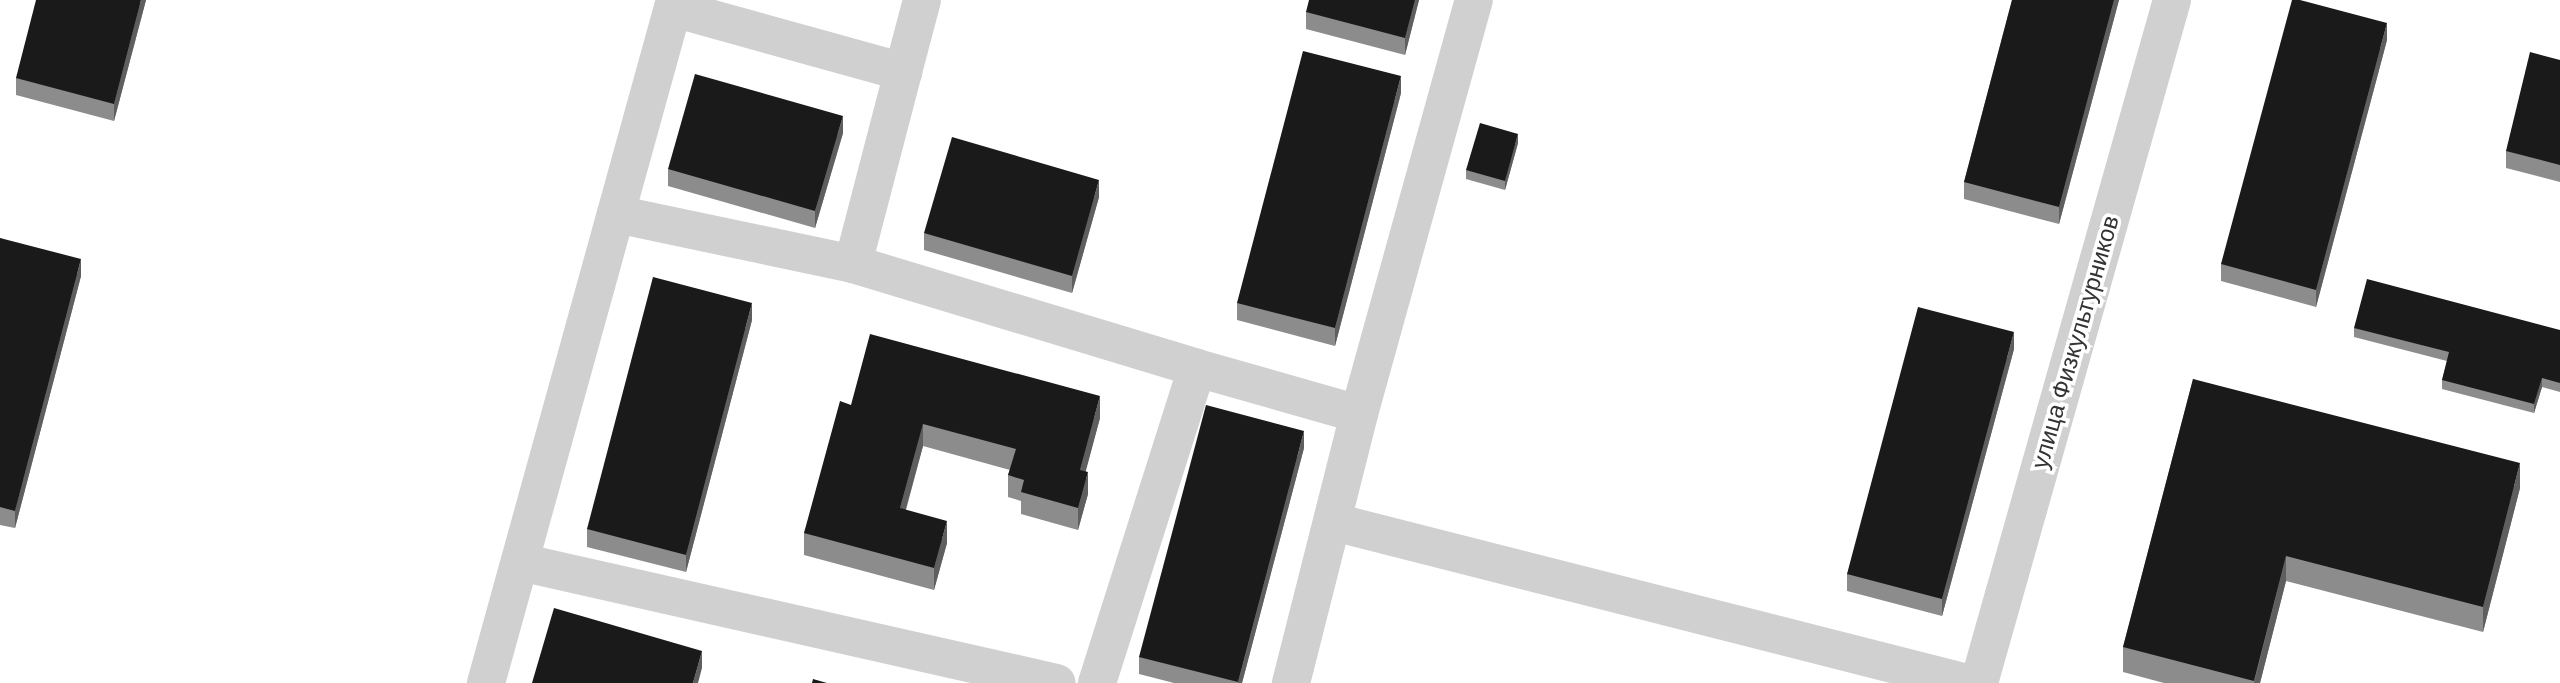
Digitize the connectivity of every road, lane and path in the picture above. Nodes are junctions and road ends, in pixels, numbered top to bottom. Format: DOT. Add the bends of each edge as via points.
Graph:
graph roads {
  1 [pos="922,0"];
  2 [pos="1474,0"];
  3 [pos="2172,0"];
  4 [pos="674,4"];
  5 [pos="902,72"];
  6 [pos="617,214"];
  7 [pos="853,264"];
  8 [pos="1197,368"];
  9 [pos="1359,414"];
  10 [pos="1334,522"];
  11 [pos="520,562"];
  12 [pos="486,683"];
  13 [pos="1057,683"];
  14 [pos="1097,683"];
  15 [pos="1291,683"];
  16 [pos="1967,683"];
  17 [pos="1979,683"];
  1 -- 5 [label="street"];
  2 -- 9 [label="street"];
  3 -- 17 [label="street, улица Физкультурников"];
  4 -- 5 [label="street"];
  4 -- 6 [label="street"];
  5 -- 7 [label="street"];
  6 -- 7 [label="street"];
  6 -- 11 [label="street"];
  7 -- 8 [label="street"];
  8 -- 9 [label="street"];
  8 -- 14 [label="street"];
  9 -- 10 [label="street"];
  10 -- 15 [label="street"];
  10 -- 16 [label="street"];
  11 -- 12 [label="street"];
  11 -- 13 [label="street"];
}
